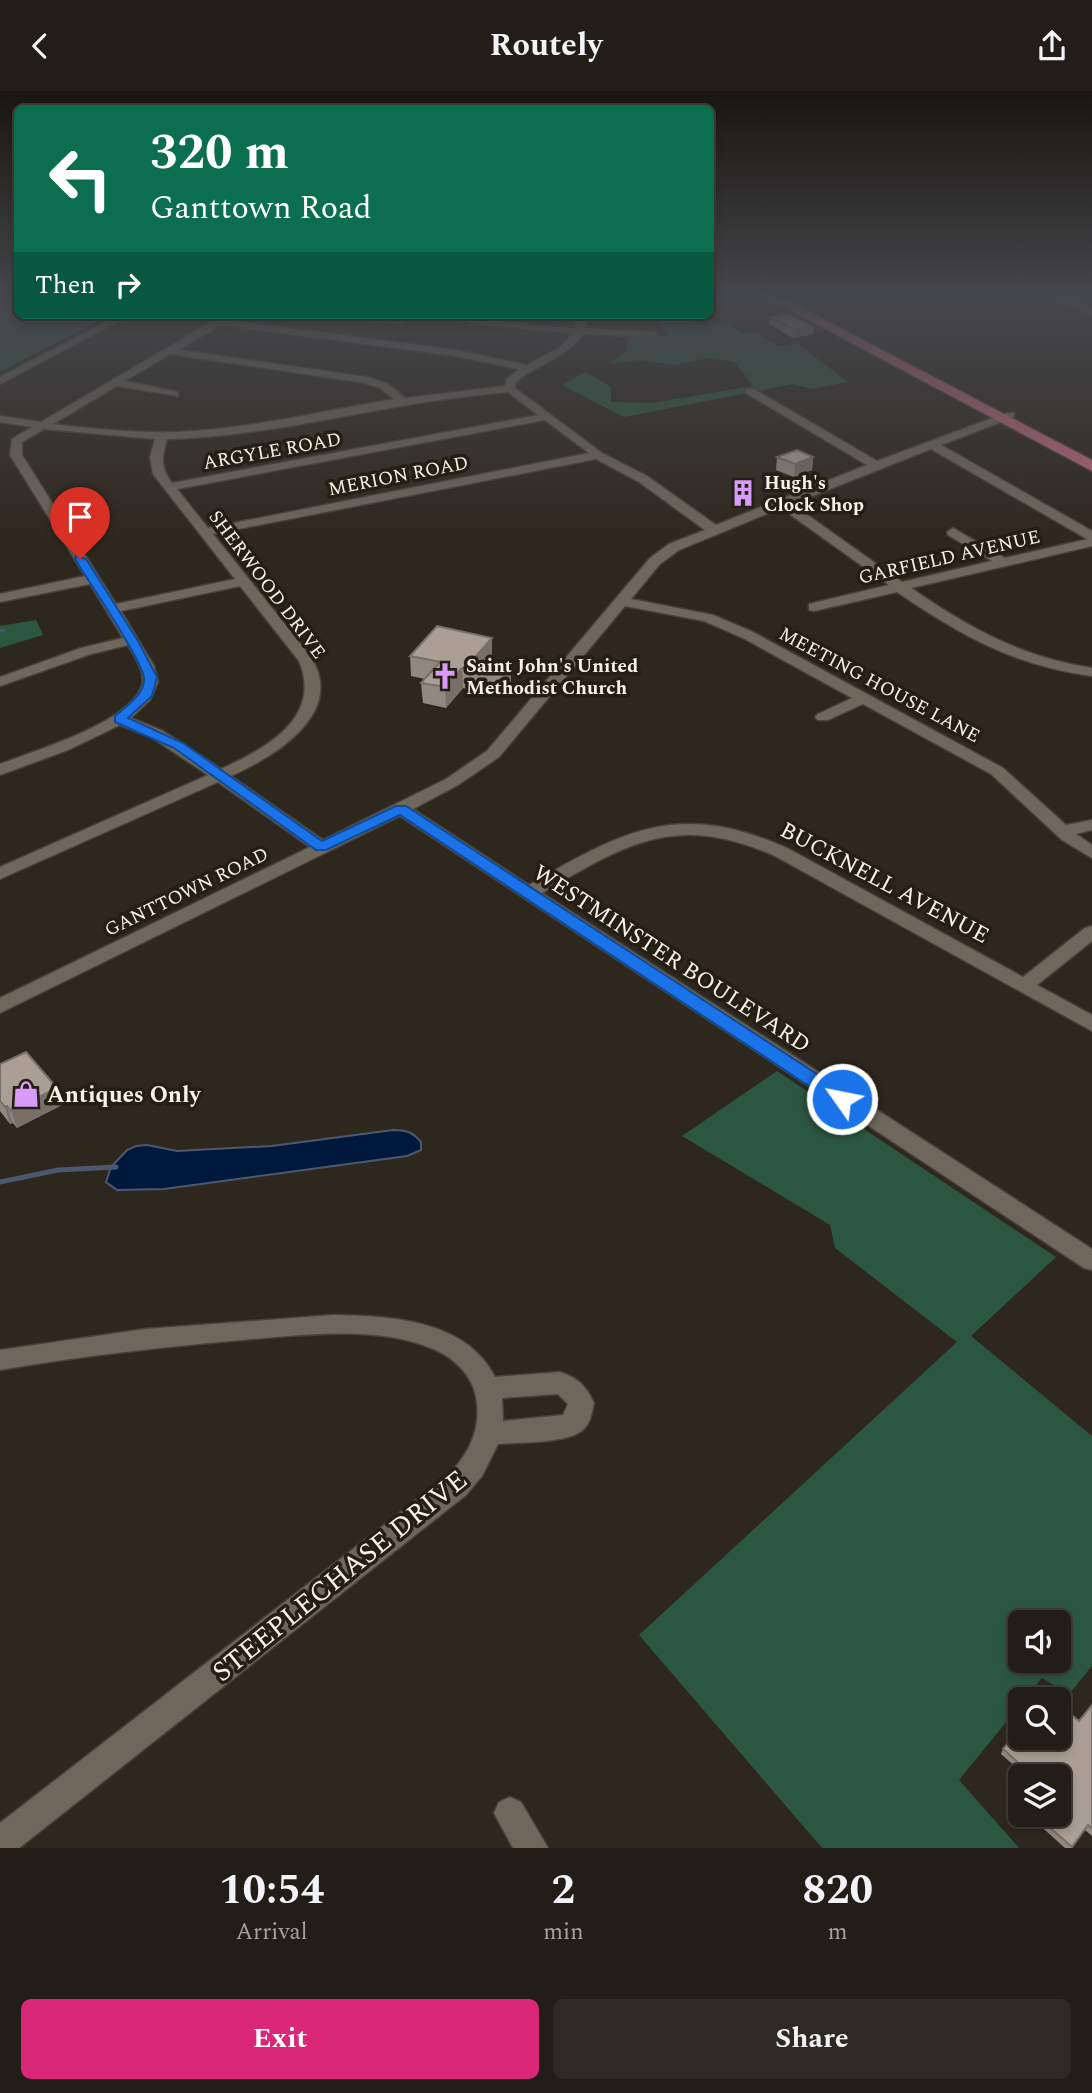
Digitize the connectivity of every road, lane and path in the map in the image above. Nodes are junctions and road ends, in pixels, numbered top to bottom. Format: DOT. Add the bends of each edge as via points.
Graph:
graph roads {
  1 [pos="118,380"];
  2 [pos="368,380"];
  3 [pos="512,380"];
  4 [pos="935,380"];
  5 [pos="939,380"];
  6 [pos="115,382"];
  7 [pos="510,389"];
  8 [pos="750,391"];
  9 [pos="174,394"];
  10 [pos="401,400"];
  11 [pos="1005,416"];
  12 [pos="546,418"];
  13 [pos="0,419"];
  14 [pos="40,425"];
  15 [pos="162,435"];
  16 [pos="931,444"];
  17 [pos="598,455"];
  18 [pos="1092,458"];
  19 [pos="876,465"];
  20 [pos="1092,466"];
  21 [pos="169,487"];
  22 [pos="781,503"];
  23 [pos="714,530"];
  24 [pos="205,532"];
  25 [pos="953,532"];
  26 [pos="1092,536"];
  27 [pos="1092,542"];
  28 [pos="1004,564"];
  29 [pos="93,579"];
  30 [pos="243,582"];
  31 [pos="903,587"];
  32 [pos="0,598"];
  33 [pos="622,601"];
  34 [pos="814,607"];
  35 [pos="113,609"];
  36 [pos="132,641"];
  37 [pos="1092,672"];
  38 [pos="0,682"];
  39 [pos="864,698"];
  40 [pos="823,717"];
  41 [pos="120,719"];
  42 [pos="0,769"];
  43 [pos="220,776"];
  44 [pos="401,809"];
  45 [pos="1092,825"];
  46 [pos="1063,831"];
  47 [pos="321,847"];
  48 [pos="1092,853"];
  49 [pos="0,874"];
  50 [pos="528,893"];
  51 [pos="1092,932"];
  52 [pos="1024,986"];
  53 [pos="0,1006"];
  54 [pos="1092,1024"];
  55 [pos="1092,1261"];
  56 [pos="0,1360"];
  57 [pos="488,1388"];
  58 [pos="489,1433"];
  59 [pos="510,1813"];
  60 [pos="0,1843"];
  61 [pos="532,1848"];
  1 -- 6 [label="street"];
  2 -- 10 [label="street"];
  3 -- 7 [label="street"];
  4 -- 11 [label="highway"];
  5 -- 11 [label="highway"];
  6 -- 9 [label="street"];
  6 -- 14 [label="street"];
  7 -- 10 [label="street"];
  7 -- 12 [label="street"];
  8 -- 19 [label="street"];
  10 -- 15 [label="street" via="239,428"];
  11 -- 16 [label="street, GANTTOWN ROAD"];
  11 -- 18 [label="highway"];
  11 -- 20 [label="highway"];
  12 -- 17 [label="street"];
  12 -- 21 [label="street, ARGYLE ROAD"];
  13 -- 14 [label="street"];
  14 -- 15 [label="street" via="102,434"];
  14 -- 29 [label="street" via="19,438 14,451"];
  15 -- 21 [label="street, SHERWOOD DRIVE" via="156,467"];
  16 -- 19 [label="street, GANTTOWN ROAD"];
  16 -- 26 [label="street"];
  17 -- 23 [label="street" via="649,482"];
  17 -- 24 [label="street, MERION ROAD"];
  19 -- 22 [label="street, GANTTOWN ROAD"];
  21 -- 24 [label="street, SHERWOOD DRIVE"];
  22 -- 23 [label="street, GANTTOWN ROAD"];
  22 -- 31 [label="street"];
  23 -- 33 [label="street, GANTTOWN ROAD" via="664,554"];
  24 -- 30 [label="street, SHERWOOD DRIVE"];
  25 -- 28 [label="street"];
  27 -- 28 [label="street, GARFIELD AVENUE"];
  28 -- 31 [label="street, GARFIELD AVENUE"];
  29 -- 32 [label="street"];
  29 -- 35 [label="street"];
  30 -- 35 [label="street"];
  30 -- 43 [label="street, SHERWOOD DRIVE" via="306,660 314,690 306,715 281,742"];
  31 -- 34 [label="street, GARFIELD AVENUE"];
  31 -- 37 [label="street" via="957,625 1031,660 1056,669"];
  33 -- 39 [label="street, MEETING HOUSE LANE" via="719,622"];
  33 -- 44 [label="street, GANTTOWN ROAD" via="493,754"];
  35 -- 36 [label="street"];
  36 -- 38 [label="street" via="86,651"];
  36 -- 41 [label="street" via="151,682 142,700"];
  39 -- 40 [label="street"];
  39 -- 46 [label="street, MEETING HOUSE LANE" via="997,771"];
  41 -- 42 [label="street"];
  41 -- 43 [label="street" via="165,738"];
  43 -- 47 [label="street"];
  43 -- 49 [label="street, SHERWOOD DRIVE"];
  44 -- 47 [label="street, GANTTOWN ROAD"];
  44 -- 50 [label="street, WESTMINSTER BOULEVARD"];
  45 -- 46 [label="street"];
  46 -- 48 [label="street, MEETING HOUSE LANE"];
  47 -- 53 [label="street, GANTTOWN ROAD"];
  50 -- 52 [label="street, BUCKNELL AVENUE" via="640,836 676,830 734,835 780,852"];
  50 -- 55 [label="street, WESTMINSTER BOULEVARD"];
  51 -- 52 [label="street"];
  52 -- 54 [label="street, BUCKNELL AVENUE"];
  56 -- 57 [label="street" via="162,1337 349,1325 434,1338 466,1357"];
  57 -- 58 [label="street, STEEPLECHASE DRIVE"];
  57 -- 58 [label="street" via="560,1384 571,1388 581,1403 577,1419 562,1427"];
  58 -- 60 [label="street, STEEPLECHASE DRIVE" via="476,1463 456,1486"];
  59 -- 61 [label="street"];
}
